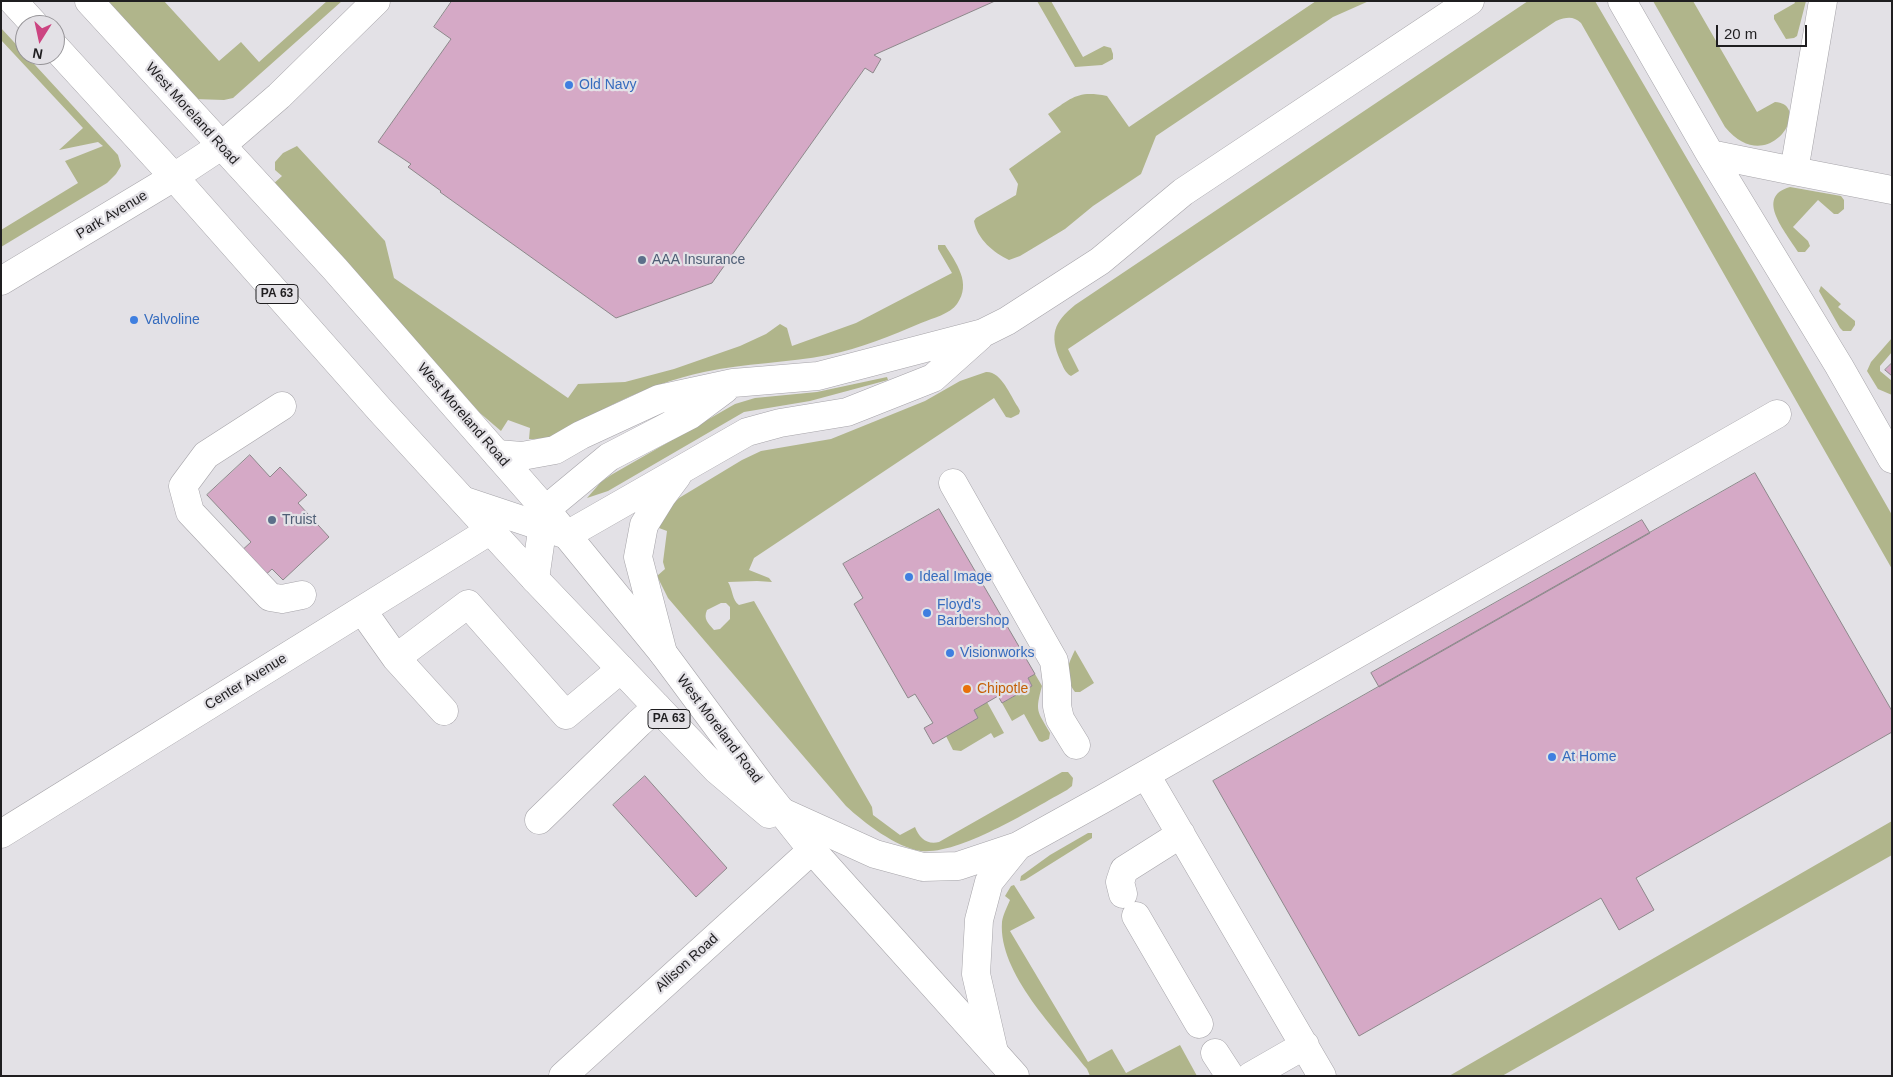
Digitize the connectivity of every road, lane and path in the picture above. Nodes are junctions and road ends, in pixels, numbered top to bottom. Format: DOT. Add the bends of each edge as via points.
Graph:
graph roads {
  1 [pos="13,1"];
  2 [pos="89,1"];
  3 [pos="376,1"];
  4 [pos="1470,1"];
  5 [pos="1622,1"];
  6 [pos="1823,1"];
  7 [pos="26,15"];
  8 [pos="65,58"];
  9 [pos="221,146"];
  10 [pos="1710,154"];
  11 [pos="1794,171"];
  12 [pos="174,177"];
  13 [pos="1892,190"];
  14 [pos="1,281"];
  15 [pos="983,334"];
  16 [pos="732,383"];
  17 [pos="282,406"];
  18 [pos="1777,414"];
  19 [pos="497,454"];
  20 [pos="1892,459"];
  21 [pos="683,469"];
  22 [pos="953,483"];
  23 [pos="465,500"];
  24 [pos="552,524"];
  25 [pos="491,530"];
  26 [pos="535,579"];
  27 [pos="302,595"];
  28 [pos="362,610"];
  29 [pos="663,653"];
  30 [pos="396,658"];
  31 [pos="621,668"];
  32 [pos="657,707"];
  33 [pos="444,711"];
  34 [pos="1076,745"];
  35 [pos="1146,775"];
  36 [pos="780,810"];
  37 [pos="539,820"];
  38 [pos="1,834"];
  39 [pos="1181,834"];
  40 [pos="1018,846"];
  41 [pos="812,850"];
  42 [pos="1199,1024"];
  43 [pos="1305,1044"];
  44 [pos="994,1052"];
  45 [pos="1216,1053"];
  46 [pos="563,1076"];
  47 [pos="1015,1076"];
  48 [pos="1230,1076"];
  49 [pos="1251,1076"];
  50 [pos="1322,1076"];
  1 -- 7 [label="main road"];
  2 -- 9 [label="main road, West Moreland Road / PA 63"];
  3 -- 9 [label="main road, Park Avenue" via="279,96"];
  4 -- 15 [label="main road" via="1183,192 1100,261"];
  5 -- 10 [label="main road"];
  6 -- 11 [label="main road"];
  8 -- 12 [label="main road, West Moreland Road / PA 63"];
  9 -- 12 [label="main road, Park Avenue"];
  9 -- 19 [label="main road, West Moreland Road / PA 63" via="336,269"];
  10 -- 11 [label="main road"];
  10 -- 20 [label="main road"];
  11 -- 13 [label="main road"];
  12 -- 14 [label="main road, Park Avenue"];
  12 -- 23 [label="main road, West Moreland Road / PA 63" via="380,410"];
  15 -- 16 [label="main road" via="818,376"];
  15 -- 21 [label="main road" via="933,378 848,412 747,432"];
  16 -- 19 [label="main road" via="659,399 555,450 522,456"];
  16 -- 24 [label="main road" via="690,415 609,457"];
  17 -- 27 [label="main road" via="206,455 183,486 190,512 270,597 282,599"];
  18 -- 35 [label="main road"];
  19 -- 24 [label="main road, West Moreland Road / PA 63"];
  21 -- 24 [label="main road"];
  21 -- 29 [label="main road" via="644,526 638,557"];
  22 -- 34 [label="main road" via="1054,661 1060,719"];
  23 -- 24 [label="main road"];
  23 -- 25 [label="main road, West Moreland Road / PA 63"];
  24 -- 26 [label="main road"];
  24 -- 29 [label="main road, West Moreland Road / PA 63"];
  25 -- 26 [label="main road, West Moreland Road / PA 63"];
  25 -- 28 [label="main road, Center Avenue"];
  26 -- 31 [label="main road, West Moreland Road / PA 63"];
  28 -- 30 [label="main road"];
  28 -- 38 [label="main road, Center Avenue"];
  29 -- 36 [label="main road, West Moreland Road / PA 63"];
  30 -- 31 [label="main road" via="468,604 566,715"];
  30 -- 33 [label="main road"];
  31 -- 32 [label="main road, West Moreland Road / PA 63"];
  32 -- 37 [label="main road"];
  32 -- 41 [label="main road, West Moreland Road / PA 63" via="717,770"];
  35 -- 39 [label="main road"];
  35 -- 40 [label="main road"];
  36 -- 40 [label="main road" via="875,854 924,867 958,866"];
  36 -- 41 [label="main road, West Moreland Road / PA 63"];
  39 -- 42 [label="main road" via="1124,870 1120,882"];
  39 -- 43 [label="main road"];
  40 -- 44 [label="main road" via="989,882 979,920 976,974"];
  41 -- 44 [label="main road, West Moreland Road / PA 63"];
  41 -- 46 [label="main road, Allison Road"];
  43 -- 49 [label="main road"];
  43 -- 50 [label="main road"];
  44 -- 47 [label="main road, West Moreland Road / PA 63"];
  45 -- 48 [label="main road"];
}
